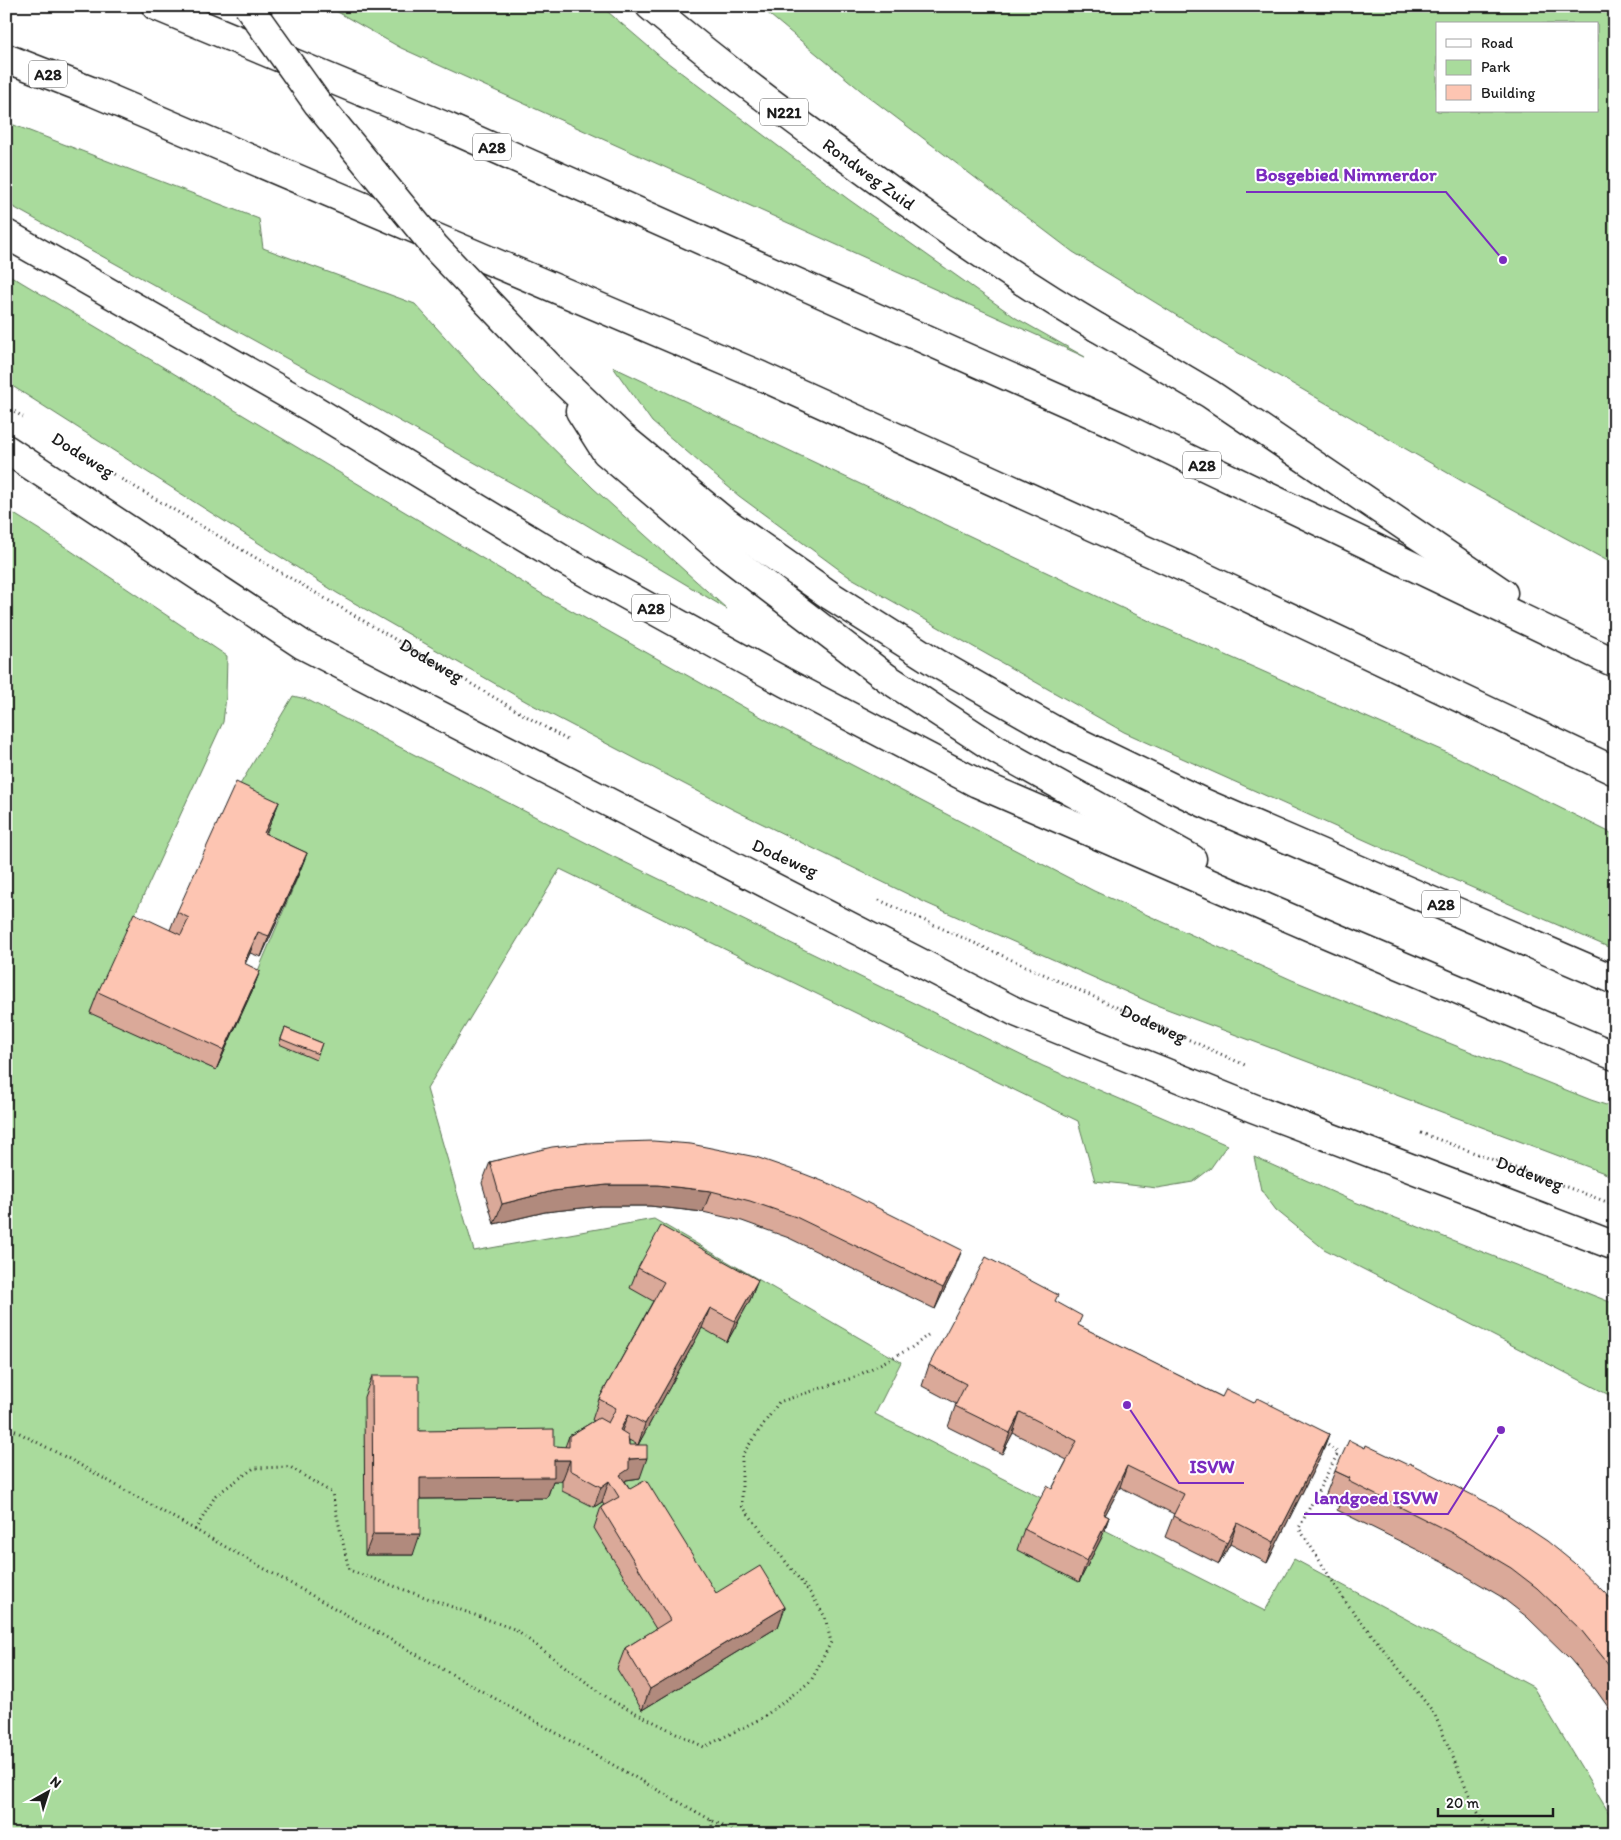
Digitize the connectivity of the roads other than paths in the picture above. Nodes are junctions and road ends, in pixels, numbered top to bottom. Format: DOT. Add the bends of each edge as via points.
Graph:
graph roads {
  1 [pos="156,6"];
  2 [pos="248,6"];
  3 [pos="650,6"];
  4 [pos="6,58"];
  5 [pos="6,234"];
  6 [pos="1098,328"];
  7 [pos="558,376"];
  8 [pos="6,449"];
  9 [pos="1576,643"];
  10 [pos="1615,663"];
  11 [pos="1615,771"];
  12 [pos="1322,932"];
  13 [pos="1615,980"];
  14 [pos="1615,1056"];
  15 [pos="1615,1246"];
  1 -- 9 [label="main road, A28" via="447,127 1122,426"];
  2 -- 7 [label="main road, A28, bridge" via="318,104 436,248"];
  3 -- 6 [label="main road, Rondweg Zuid / N221" via="794,120 921,213 1053,302"];
  4 -- 11 [label="main road, A28" via="761,376 1198,574"];
  5 -- 12 [label="main road, A28" via="310,407 565,561 786,683 977,783"];
  6 -- 9 [label="main road, A28" via="1210,394"];
  7 -- 12 [label="main road, A28" via="606,452 729,557 887,678 997,750"];
  7 -- 13 [label="main road, A28" via="621,436 723,520 831,596 981,689 1059,733 1204,803"];
  8 -- 15 [label="main road, Dodeweg" via="303,646 1018,1013 1253,1108"];
  9 -- 10 [label="main road, A28"];
  12 -- 14 [label="main road, A28"];
}
